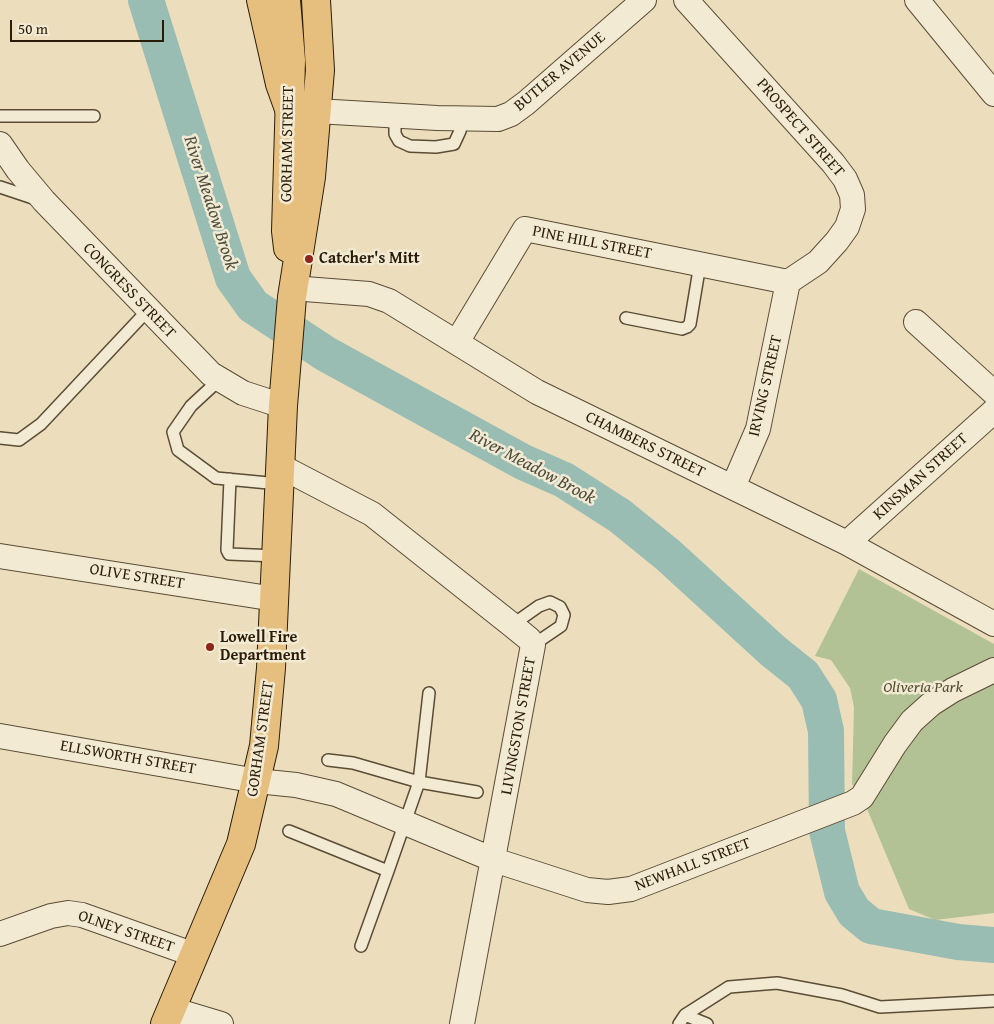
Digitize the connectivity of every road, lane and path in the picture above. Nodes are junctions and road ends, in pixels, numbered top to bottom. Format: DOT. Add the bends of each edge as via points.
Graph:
graph roads {
  1 [pos="260,0"];
  2 [pos="286,0"];
  3 [pos="316,0"];
  4 [pos="329,0"];
  5 [pos="644,0"];
  6 [pos="686,0"];
  7 [pos="917,0"];
  8 [pos="320,32"];
  9 [pos="994,94"];
  10 [pos="289,109"];
  11 [pos="317,111"];
  12 [pos="0,116"];
  13 [pos="94,116"];
  14 [pos="0,144"];
  15 [pos="0,187"];
  16 [pos="44,201"];
  17 [pos="700,264"];
  18 [pos="788,282"];
  19 [pos="292,292"];
  20 [pos="148,310"];
  21 [pos="626,318"];
  22 [pos="916,322"];
  23 [pos="457,342"];
  24 [pos="219,380"];
  25 [pos="994,393"];
  26 [pos="283,406"];
  27 [pos="994,411"];
  28 [pos="0,438"];
  29 [pos="280,475"];
  30 [pos="230,479"];
  31 [pos="733,487"];
  32 [pos="847,543"];
  33 [pos="0,556"];
  34 [pos="276,556"];
  35 [pos="275,599"];
  36 [pos="994,624"];
  37 [pos="512,625"];
  38 [pos="533,646"];
  39 [pos="994,670"];
  40 [pos="429,693"];
  41 [pos="0,736"];
  42 [pos="328,760"];
  43 [pos="257,781"];
  44 [pos="419,782"];
  45 [pos="477,792"];
  46 [pos="404,823"];
  47 [pos="289,831"];
  48 [pos="494,860"];
  49 [pos="388,870"];
  50 [pos="0,934"];
  51 [pos="361,946"];
  52 [pos="195,955"];
  53 [pos="994,1001"];
  54 [pos="168,1016"];
  55 [pos="682,1019"];
  56 [pos="221,1024"];
  57 [pos="462,1024"];
  58 [pos="707,1024"];
  1 -- 10 [label="main road"];
  2 -- 10 [label="main road, GORHAM STREET" via="291,60"];
  3 -- 8 [label="main road"];
  4 -- 8 [label="main road"];
  5 -- 11 [label="street, BUTLER AVENUE" via="526,103 498,119"];
  6 -- 18 [label="street, PROSPECT STREET" via="833,163 852,195 853,209 847,227 837,241 818,262"];
  7 -- 9 [label="street"];
  8 -- 11 [label="main road, GORHAM STREET"];
  10 -- 11 [label="street, BUTLER AVENUE"];
  10 -- 19 [label="main road, GORHAM STREET" via="286,231"];
  11 -- 19 [label="main road, GORHAM STREET" via="303,236"];
  12 -- 13 [label="lane"];
  14 -- 16 [label="street, CONGRESS STREET"];
  15 -- 16 [label="lane"];
  16 -- 20 [label="street, CONGRESS STREET"];
  17 -- 18 [label="street, PINE HILL STREET"];
  17 -- 21 [label="lane" via="687,327 682,329"];
  17 -- 23 [label="street, PINE HILL STREET" via="525,229"];
  18 -- 31 [label="street, IRVING STREET" via="758,429"];
  19 -- 23 [label="street, CHAMBERS STREET" via="369,294 389,301"];
  19 -- 26 [label="main road, GORHAM STREET"];
  20 -- 24 [label="street, CONGRESS STREET" via="198,363"];
  20 -- 28 [label="lane" via="41,424 18,440"];
  22 -- 25 [label="street"];
  23 -- 31 [label="street, CHAMBERS STREET" via="537,392"];
  24 -- 26 [label="street, CONGRESS STREET" via="245,394"];
  24 -- 30 [label="lane" via="191,406 173,432 178,450 216,478"];
  26 -- 29 [label="main road, GORHAM STREET"];
  27 -- 32 [label="street, KINSMAN STREET"];
  29 -- 30 [label="lane"];
  29 -- 34 [label="main road, GORHAM STREET"];
  29 -- 37 [label="street, LIVINGSTON STREET" via="372,514"];
  30 -- 34 [label="lane" via="229,554"];
  31 -- 32 [label="street, CHAMBERS STREET"];
  32 -- 36 [label="street, CHAMBERS STREET"];
  33 -- 35 [label="street, OLIVE STREET"];
  34 -- 35 [label="main road, GORHAM STREET"];
  35 -- 43 [label="main road, GORHAM STREET" via="268,710"];
  37 -- 38 [label="street, LIVINGSTON STREET"];
  37 -- 38 [label="lane" via="539,606 550,602 560,607 564,616 561,626"];
  38 -- 48 [label="street, LIVINGSTON STREET"];
  39 -- 48 [label="street, NEWHALL STREET" via="953,690 912,721 862,796 853,803 631,889 587,890"];
  40 -- 44 [label="lane"];
  41 -- 43 [label="street, ELLSWORTH STREET"];
  42 -- 44 [label="lane" via="353,763"];
  43 -- 46 [label="street, NEWHALL STREET" via="336,794"];
  43 -- 52 [label="main road, GORHAM STREET" via="241,844"];
  44 -- 45 [label="lane"];
  44 -- 46 [label="lane"];
  46 -- 48 [label="street, NEWHALL STREET"];
  46 -- 49 [label="lane"];
  47 -- 49 [label="lane"];
  48 -- 57 [label="street, LIVINGSTON STREET"];
  49 -- 51 [label="lane"];
  50 -- 52 [label="street, OLNEY STREET" via="68,913"];
  52 -- 54 [label="main road, GORHAM STREET"];
  53 -- 55 [label="lane" via="880,1007 842,995 777,983 730,987"];
  54 -- 56 [label="street"];
  55 -- 58 [label="lane"];
}
